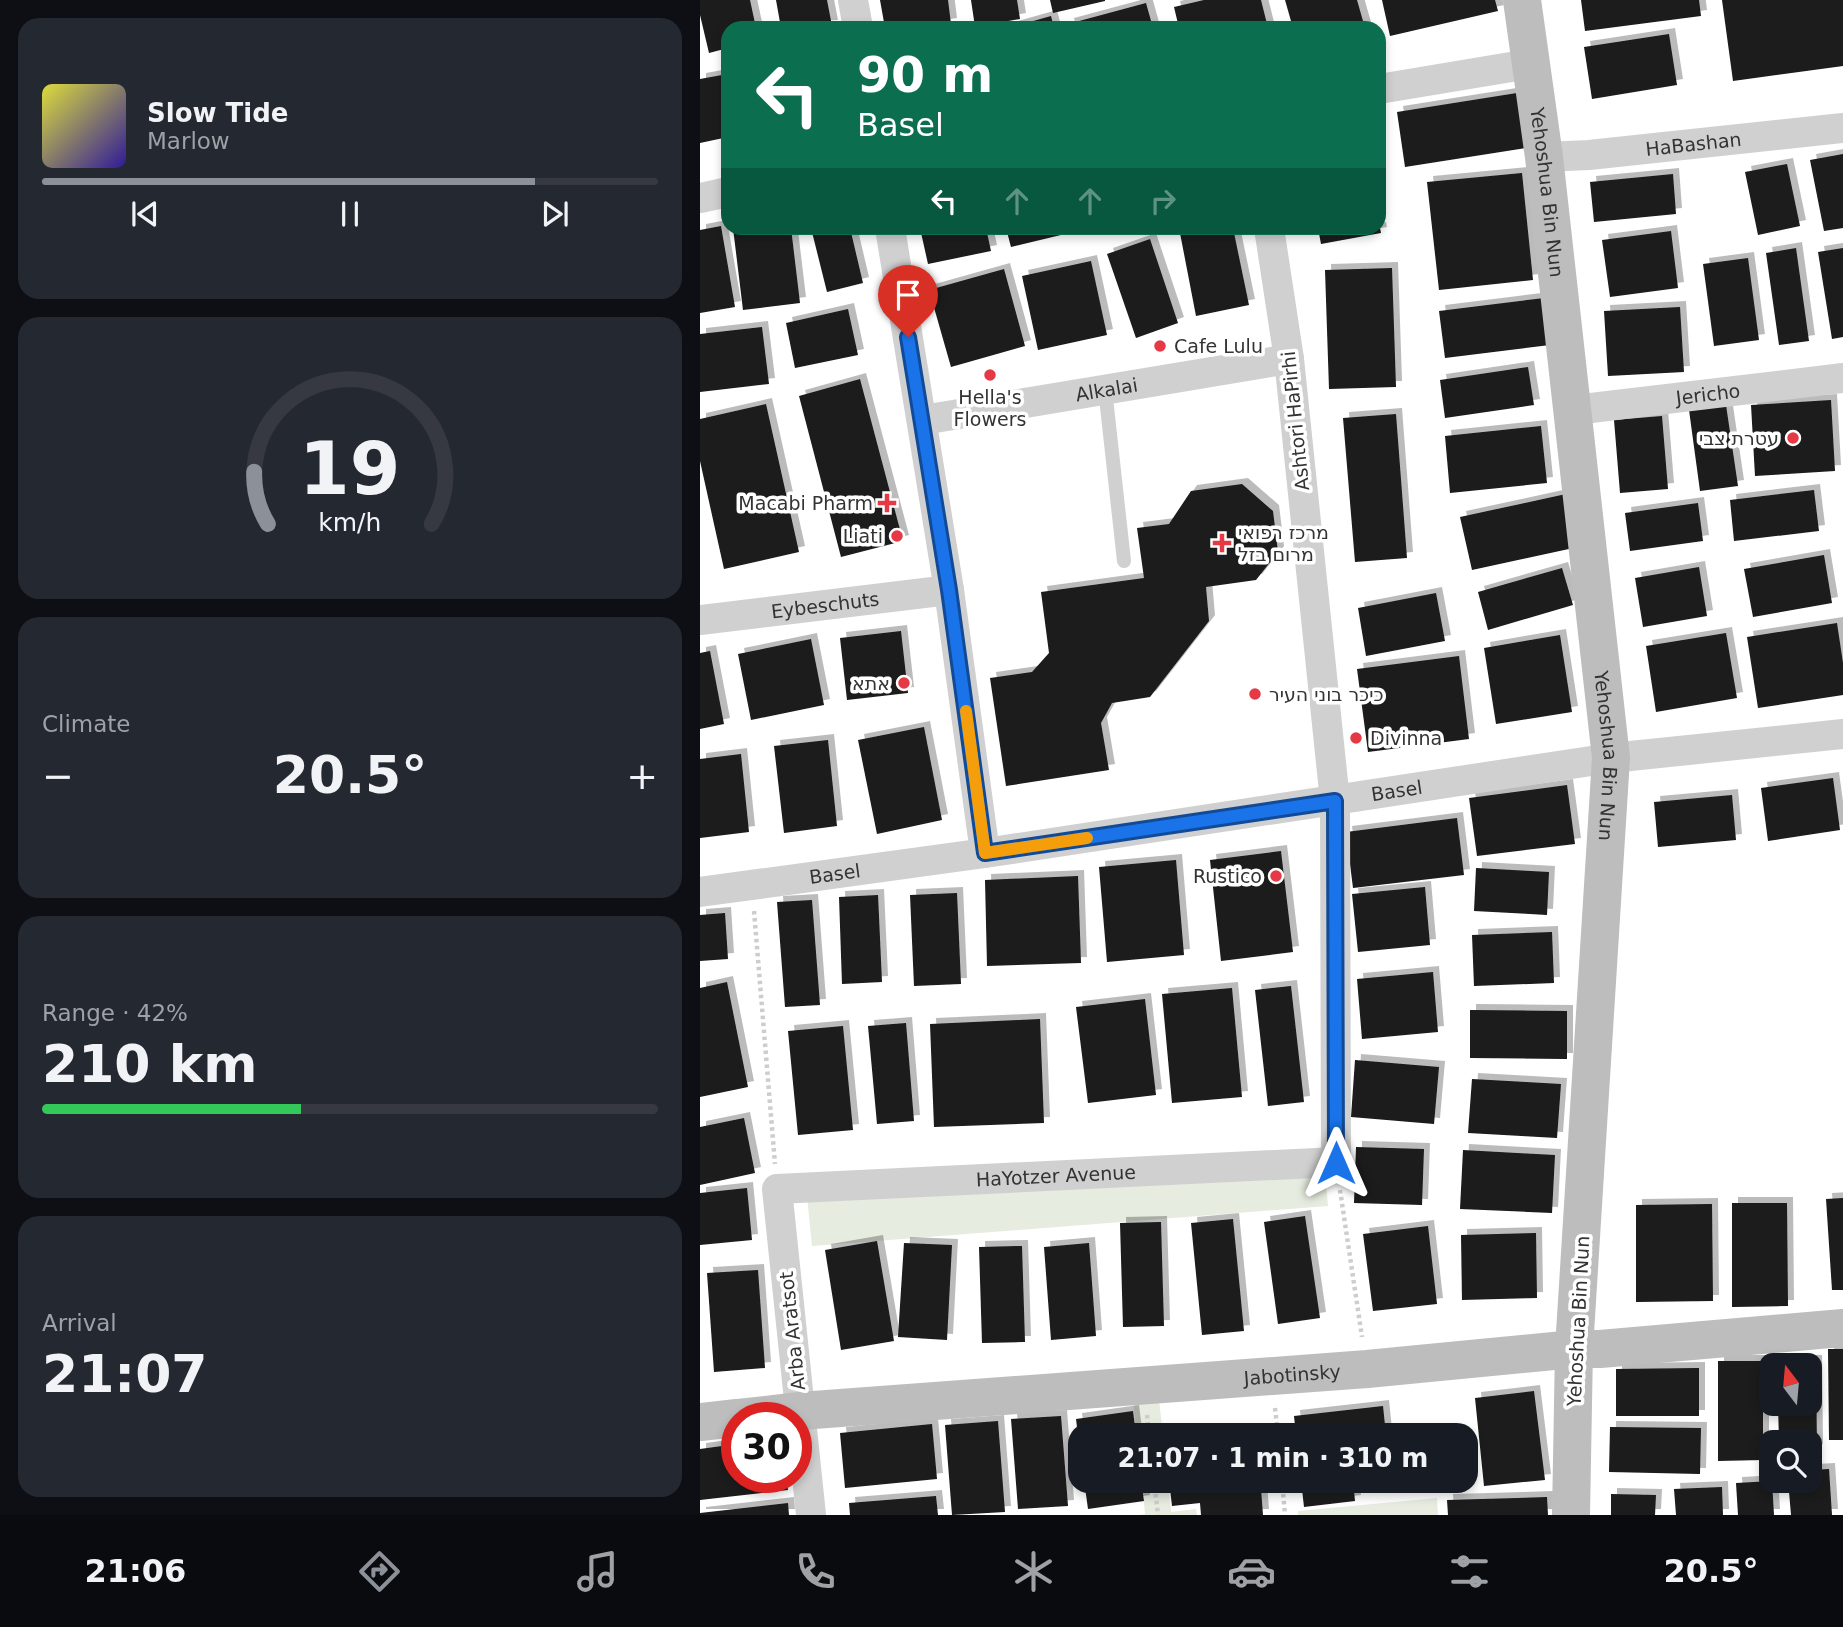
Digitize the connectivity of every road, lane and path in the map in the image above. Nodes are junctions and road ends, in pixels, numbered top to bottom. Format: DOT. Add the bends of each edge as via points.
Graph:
graph roads {
  1 [pos="853,0"];
  2 [pos="1521,0"];
  3 [pos="857,21"];
  4 [pos="1529,64"];
  5 [pos="1386,88"];
  6 [pos="1843,128"];
  7 [pos="1544,156"];
  8 [pos="721,194"];
  9 [pos="700,198"];
  10 [pos="891,235"];
  11 [pos="1270,235"];
  12 [pos="1289,359"];
  13 [pos="1843,378"];
  14 [pos="1105,389"];
  15 [pos="1574,410"];
  16 [pos="923,420"];
  17 [pos="1124,561"];
  18 [pos="949,590"];
  19 [pos="700,620"];
  20 [pos="1843,734"];
  21 [pos="1611,758"];
  22 [pos="1335,801"];
  23 [pos="985,853"];
  24 [pos="751,885"];
  25 [pos="700,892"];
  26 [pos="1336,1163"];
  27 [pos="777,1189"];
  28 [pos="1843,1328"];
  29 [pos="1574,1349"];
  30 [pos="1367,1369"];
  31 [pos="799,1402"];
  32 [pos="812,1410"];
  33 [pos="721,1420"];
  34 [pos="700,1422"];
  35 [pos="809,1493"];
  36 [pos="1155,1493"];
  37 [pos="1283,1493"];
  38 [pos="811,1515"];
  39 [pos="1158,1515"];
  40 [pos="1286,1515"];
  41 [pos="1571,1515"];
  1 -- 3 [label="street"];
  2 -- 4 [label="street, Yehoshua Bin Nun"];
  4 -- 5 [label="street"];
  4 -- 7 [label="street, Yehoshua Bin Nun"];
  6 -- 7 [label="street, HaBashan"];
  7 -- 15 [label="street, Yehoshua Bin Nun"];
  8 -- 9 [label="street"];
  10 -- 16 [label="street"];
  11 -- 12 [label="street, Ashtori HaPirhi"];
  12 -- 14 [label="street, Alkalai"];
  12 -- 22 [label="street, Ashtori HaPirhi"];
  13 -- 15 [label="street, Jericho"];
  14 -- 16 [label="street, Alkalai"];
  14 -- 17 [label="lane"];
  15 -- 21 [label="street, Yehoshua Bin Nun"];
  16 -- 18 [label="street"];
  18 -- 19 [label="street, Eybeschuts"];
  18 -- 23 [label="street"];
  20 -- 21 [label="street, Basel"];
  21 -- 22 [label="street, Basel"];
  21 -- 29 [label="street, Yehoshua Bin Nun"];
  22 -- 23 [label="street, Basel"];
  22 -- 26 [label="street, Ashtori HaPirhi"];
  23 -- 24 [label="street, Basel"];
  24 -- 25 [label="street, Basel"];
  24 -- 27 [label="path"];
  26 -- 27 [label="street, HaYotzer Avenue"];
  26 -- 30 [label="path"];
  27 -- 31 [label="street, Arba Aratsot"];
  28 -- 29 [label="street, Jabotinsky"];
  29 -- 30 [label="street, Jabotinsky"];
  29 -- 41 [label="street, Yehoshua Bin Nun"];
  30 -- 32 [label="street, Jabotinsky"];
  33 -- 34 [label="street, Jabotinsky"];
  35 -- 38 [label="street, Arba Aratsot"];
  36 -- 39 [label="path"];
  37 -- 40 [label="path"];
}
